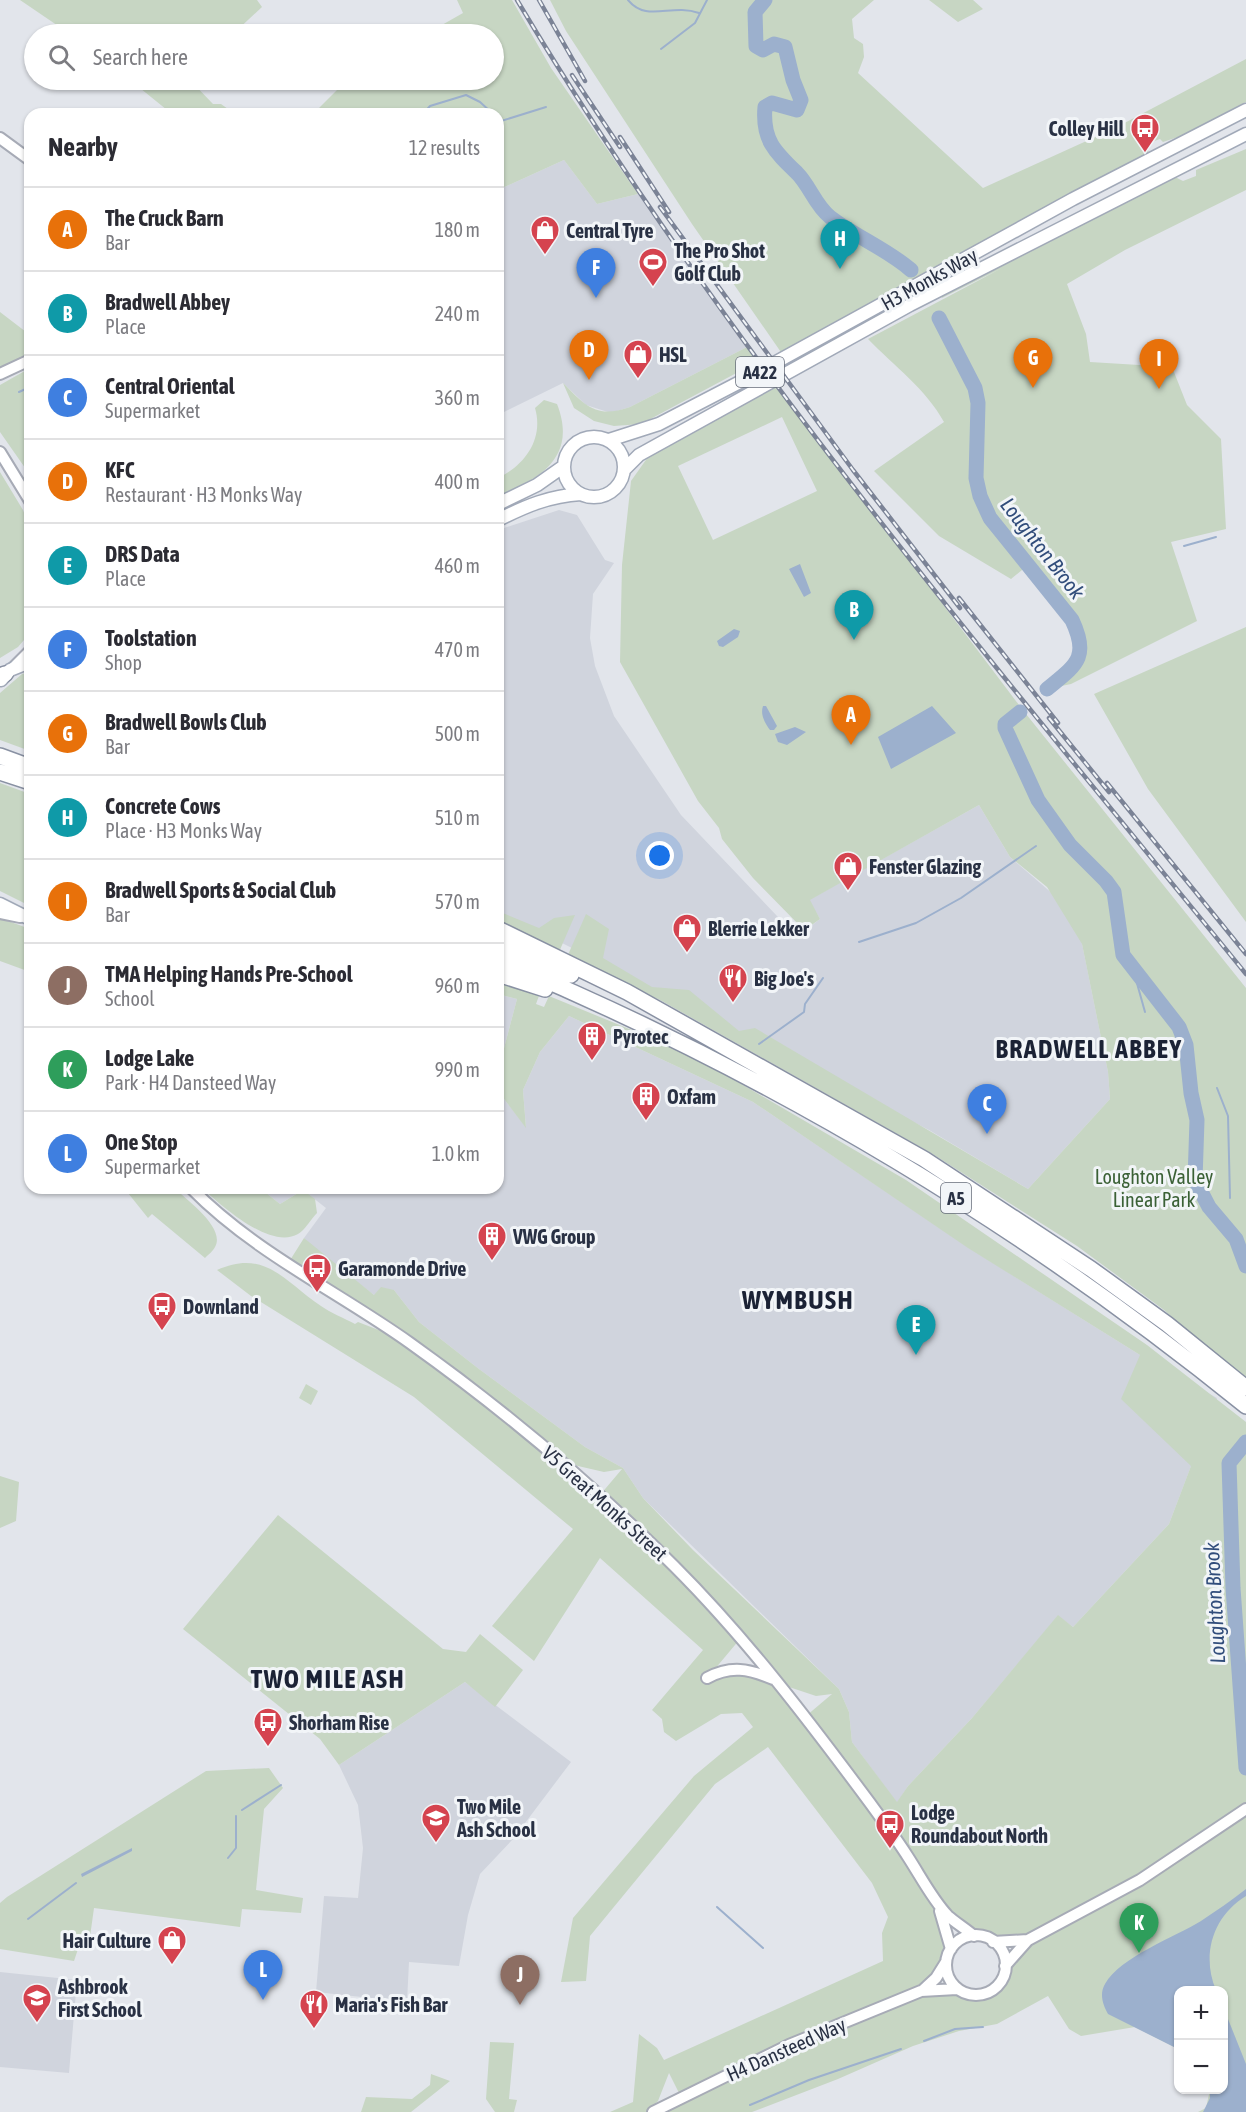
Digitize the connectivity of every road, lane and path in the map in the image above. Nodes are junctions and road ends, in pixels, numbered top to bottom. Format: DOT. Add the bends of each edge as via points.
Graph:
graph roads {
  1 [pos="1246,110"];
  2 [pos="1246,134"];
  3 [pos="0,138"];
  4 [pos="24,156"];
  5 [pos="24,363"];
  6 [pos="0,374"];
  7 [pos="609,440"];
  8 [pos="0,452"];
  9 [pos="564,466"];
  10 [pos="625,469"];
  11 [pos="24,491"];
  12 [pos="581,495"];
  13 [pos="504,501"];
  14 [pos="504,517"];
  15 [pos="24,657"];
  16 [pos="24,665"];
  17 [pos="4,675"];
  18 [pos="0,756"];
  19 [pos="24,765"];
  20 [pos="0,772"];
  21 [pos="24,780"];
  22 [pos="0,904"];
  23 [pos="0,913"];
  24 [pos="24,916"];
  25 [pos="24,918"];
  26 [pos="504,932"];
  27 [pos="504,947"];
  28 [pos="504,963"];
  29 [pos="504,976"];
  30 [pos="644,1024"];
  31 [pos="699,1035"];
  32 [pos="198,1194"];
  33 [pos="1246,1388"];
  34 [pos="1246,1406"];
  35 [pos="707,1678"];
  36 [pos="776,1681"];
  37 [pos="1246,1809"];
  38 [pos="937,1902"];
  39 [pos="974,1936"];
  40 [pos="1028,1940"];
  41 [pos="993,1941"];
  42 [pos="951,1949"];
  43 [pos="946,1962"];
  44 [pos="1005,1966"];
  45 [pos="957,1989"];
  46 [pos="921,1991"];
  47 [pos="653,2112"];
  1 -- 7 [label="main road, H3 Monks Way / A422" via="659,424"];
  2 -- 10 [label="main road, H3 Monks Way / A422" via="910,305 639,455"];
  3 -- 4 [label="street"];
  5 -- 6 [label="street"];
  7 -- 9 [label="main road" via="582,439 568,451"];
  7 -- 10 [label="main road" via="623,457"];
  8 -- 11 [label="street"];
  9 -- 12 [label="main road" via="567,482"];
  9 -- 13 [label="main road"];
  10 -- 12 [label="main road" via="611,492 597,497"];
  12 -- 14 [label="main road" via="556,496"];
  15 -- 17 [label="street"];
  16 -- 17 [label="main road"];
  18 -- 19 [label="highway"];
  20 -- 21 [label="highway"];
  22 -- 24 [label="main road"];
  23 -- 25 [label="street"];
  26 -- 31 [label="highway" via="627,992"];
  27 -- 31 [label="highway, A5"];
  28 -- 30 [label="highway, A5"];
  29 -- 30 [label="highway"];
  30 -- 34 [label="highway, A5" via="794,1101 912,1170 1056,1264"];
  31 -- 33 [label="highway, A5" via="924,1159 1091,1269"];
  32 -- 36 [label="street, V5 Great Monks Street" via="247,1236 411,1343 563,1463 676,1568"];
  35 -- 36 [label="street" via="736,1668"];
  36 -- 38 [label="street, V5 Great Monks Street" via="899,1843"];
  37 -- 40 [label="street" via="1140,1880"];
  38 -- 39 [label="street, V5 Great Monks Street"];
  38 -- 42 [label="street, V5 Great Monks Street"];
  39 -- 41 [label="street"];
  39 -- 42 [label="street"];
  40 -- 41 [label="street"];
  40 -- 44 [label="street"];
  41 -- 44 [label="street" via="1004,1956"];
  42 -- 43 [label="street"];
  43 -- 45 [label="street"];
  43 -- 46 [label="street, H4 Dansteed Way"];
  44 -- 45 [label="street" via="999,1983 984,1994 966,1994"];
  45 -- 46 [label="street, H4 Dansteed Way"];
  46 -- 47 [label="street, H4 Dansteed Way" via="789,2045"];
}
